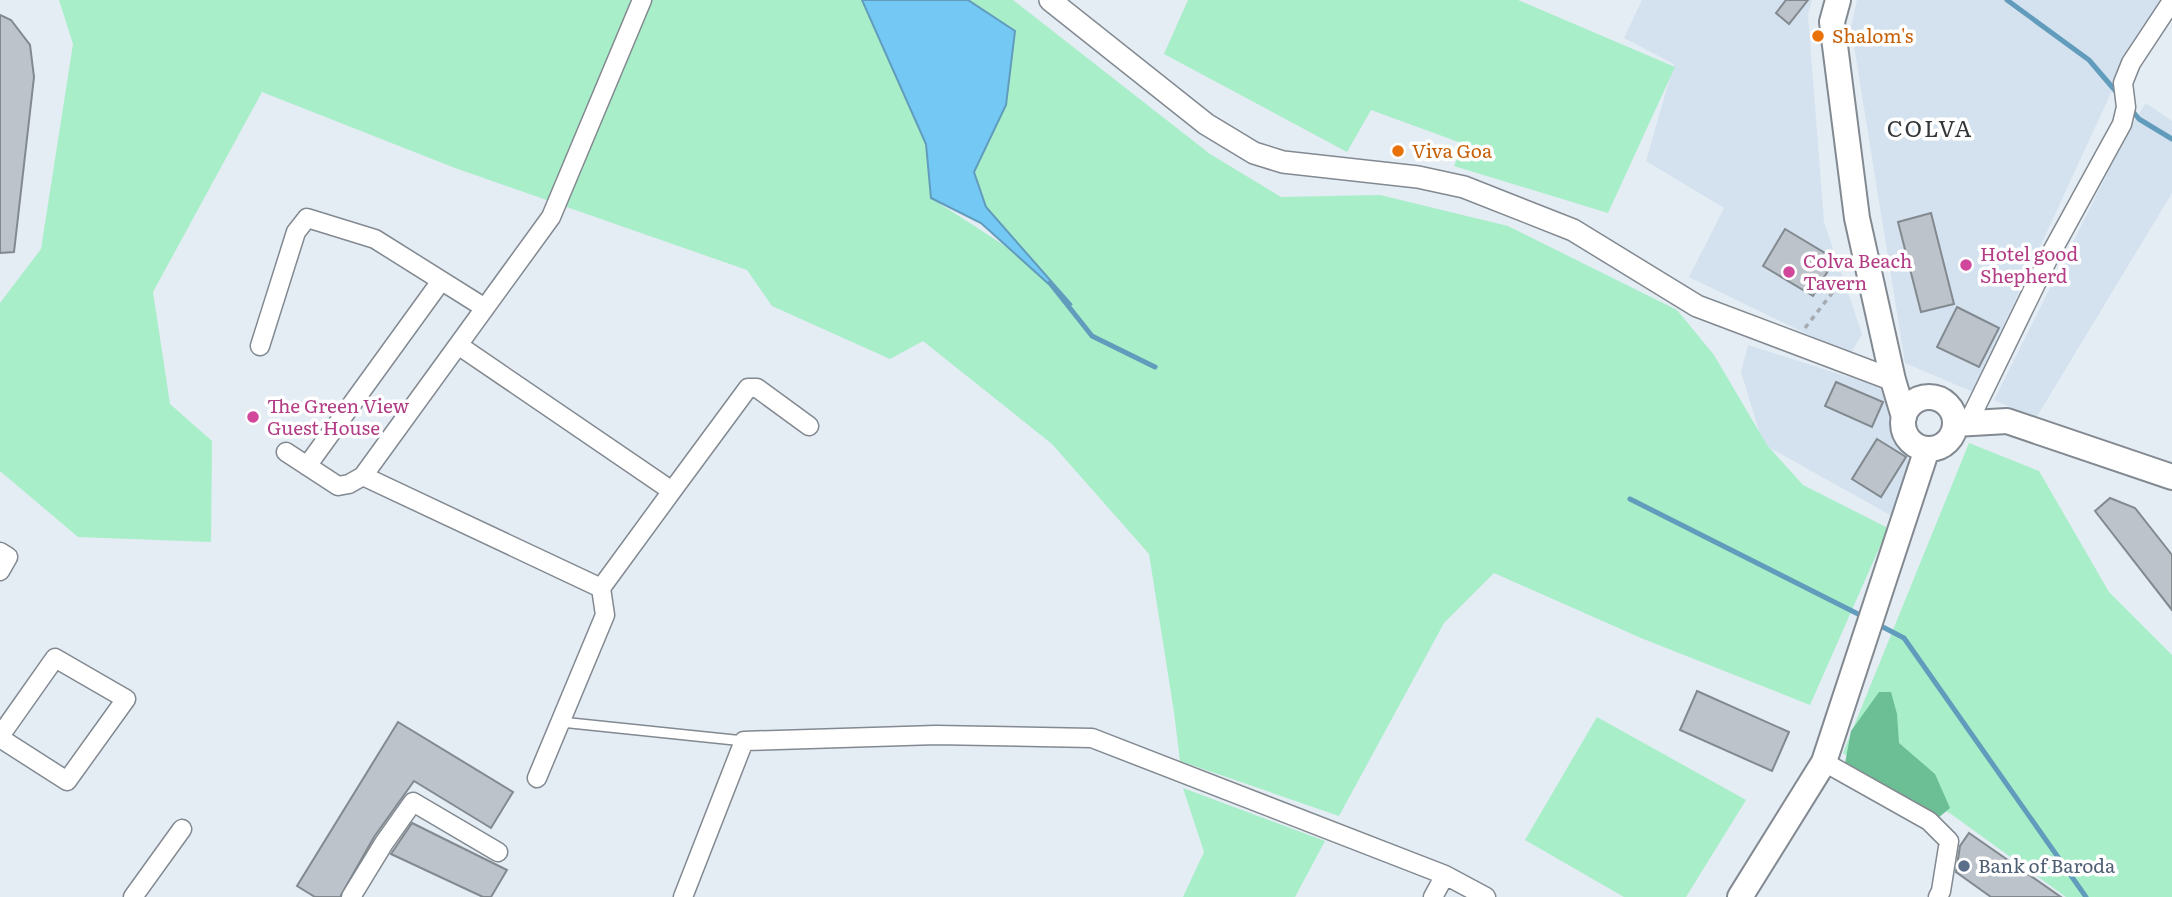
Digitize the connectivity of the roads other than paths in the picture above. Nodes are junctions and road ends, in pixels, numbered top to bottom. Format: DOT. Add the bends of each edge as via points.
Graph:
graph roads {
  1 [pos="642,0"];
  2 [pos="1050,0"];
  3 [pos="1838,0"];
  4 [pos="2172,1"];
  5 [pos="441,281"];
  6 [pos="485,308"];
  7 [pos="458,345"];
  8 [pos="260,346"];
  9 [pos="1893,380"];
  10 [pos="1926,397"];
  11 [pos="1904,416"];
  12 [pos="1962,423"];
  13 [pos="809,426"];
  14 [pos="1927,449"];
  15 [pos="286,452"];
  16 [pos="307,466"];
  17 [pos="363,476"];
  18 [pos="2172,477"];
  19 [pos="672,491"];
  20 [pos="0,552"];
  21 [pos="0,572"];
  22 [pos="601,588"];
  23 [pos="561,722"];
  24 [pos="0,737"];
  25 [pos="744,741"];
  26 [pos="1824,762"];
  27 [pos="537,778"];
  28 [pos="182,829"];
  29 [pos="498,852"];
  30 [pos="1445,875"];
  31 [pos="133,897"];
  32 [pos="351,897"];
  33 [pos="683,897"];
  34 [pos="1433,897"];
  35 [pos="1486,897"];
  36 [pos="1740,897"];
  37 [pos="1938,897"];
  1 -- 6 [label="street" via="551,217"];
  2 -- 9 [label="street" via="1206,124 1254,153 1283,162 1418,177 1464,187 1573,230 1697,306"];
  3 -- 9 [label="main road" via="1832,22 1857,218"];
  4 -- 12 [label="street" via="2130,63 2123,83 2126,107 2122,124"];
  5 -- 6 [label="street"];
  5 -- 8 [label="street" via="375,239 307,218 296,232"];
  5 -- 16 [label="street"];
  6 -- 7 [label="street"];
  7 -- 17 [label="street"];
  7 -- 19 [label="street"];
  9 -- 10 [label="main road"];
  9 -- 11 [label="main road"];
  10 -- 11 [label="main road" via="1912,403"];
  10 -- 12 [label="main road" via="1947,403"];
  11 -- 14 [label="main road" via="1906,434"];
  12 -- 14 [label="main road" via="1949,440"];
  12 -- 18 [label="main road" via="2007,421"];
  13 -- 19 [label="street" via="757,388 748,388"];
  14 -- 26 [label="main road"];
  15 -- 16 [label="street"];
  16 -- 17 [label="street" via="338,486"];
  17 -- 22 [label="street"];
  19 -- 22 [label="street"];
  20 -- 21 [label="street" via="8,557"];
  22 -- 23 [label="street" via="604,615"];
  23 -- 25 [label="lane"];
  23 -- 27 [label="street"];
  24 -- 24 [label="street" via="67,780 126,699 55,659"];
  25 -- 30 [label="street" via="936,735 1092,738"];
  25 -- 33 [label="street"];
  26 -- 36 [label="main road"];
  26 -- 37 [label="street" via="1929,821 1949,841"];
  28 -- 31 [label="street"];
  29 -- 32 [label="street" via="413,802"];
  30 -- 34 [label="street"];
  30 -- 35 [label="street"];
}
